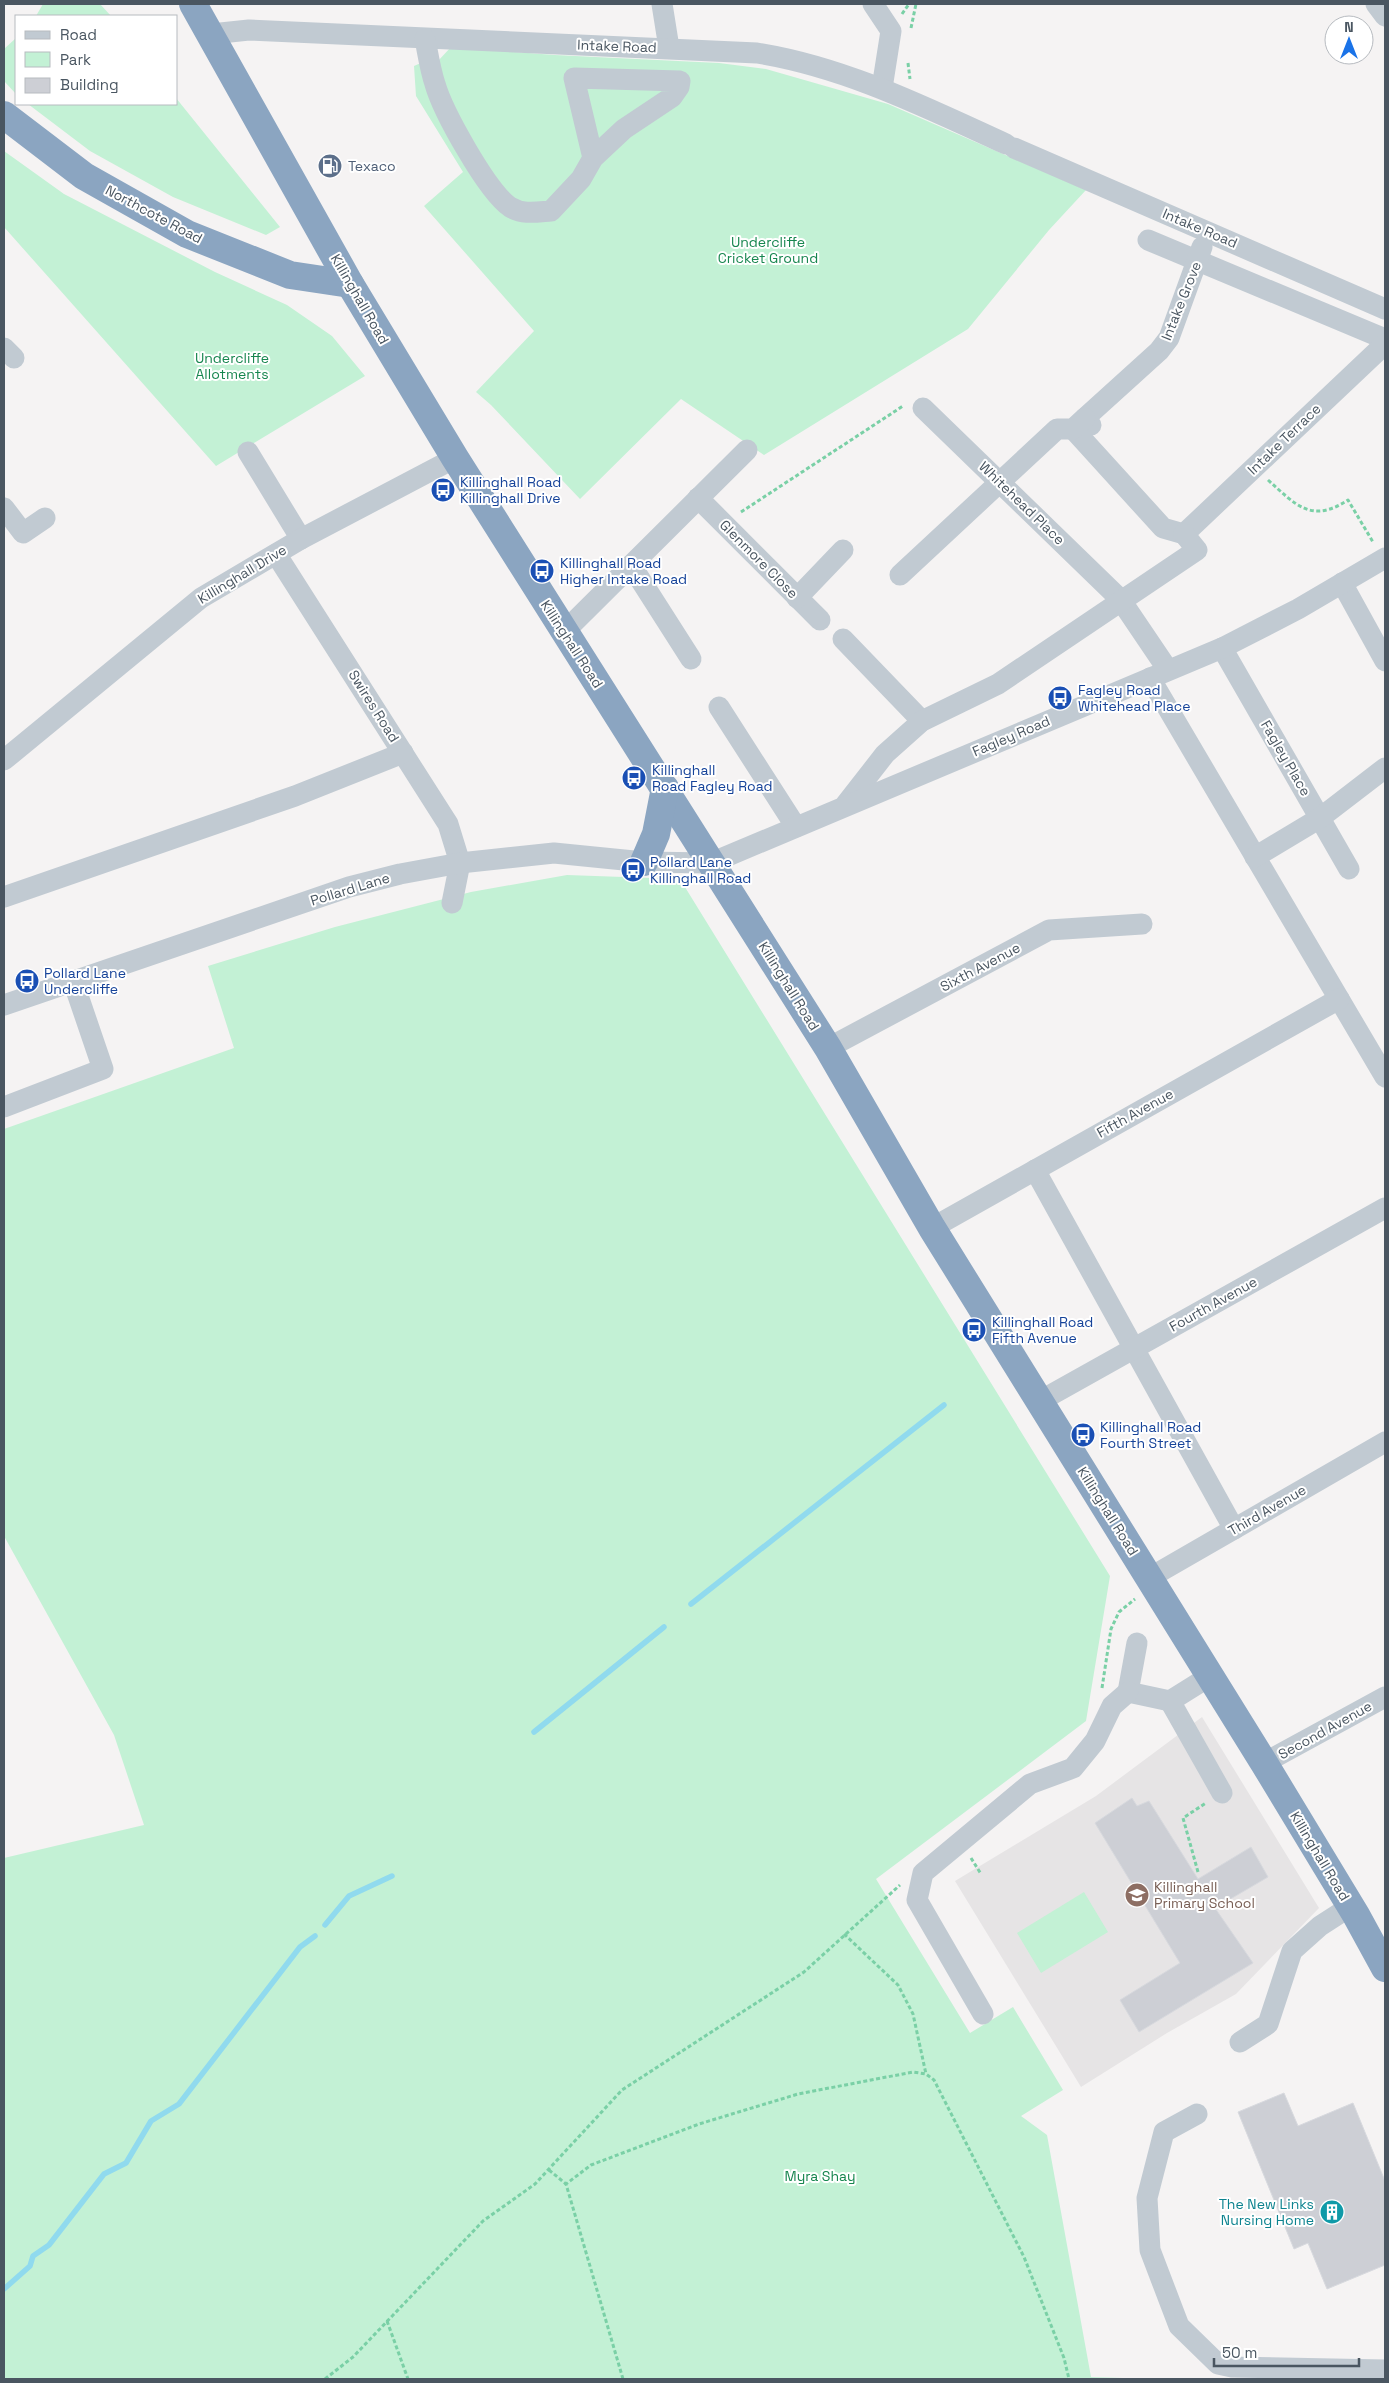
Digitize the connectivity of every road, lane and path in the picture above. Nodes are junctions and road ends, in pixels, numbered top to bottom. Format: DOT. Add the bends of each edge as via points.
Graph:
graph roads {
  1 [pos="193,4"];
  2 [pos="662,4"];
  3 [pos="873,4"];
  4 [pos="1376,4"];
  5 [pos="1385,16"];
  6 [pos="211,34"];
  7 [pos="425,39"];
  8 [pos="669,48"];
  9 [pos="882,88"];
  10 [pos="4,115"];
  11 [pos="593,158"];
  12 [pos="1207,232"];
  13 [pos="1148,240"];
  14 [pos="1197,261"];
  15 [pos="350,284"];
  16 [pos="1385,309"];
  17 [pos="1385,339"];
  18 [pos="1385,344"];
  19 [pos="924,408"];
  20 [pos="1083,424"];
  21 [pos="747,450"];
  22 [pos="248,452"];
  23 [pos="455,458"];
  24 [pos="1254,468"];
  25 [pos="1001,483"];
  26 [pos="698,498"];
  27 [pos="4,508"];
  28 [pos="45,518"];
  29 [pos="724,524"];
  30 [pos="1184,534"];
  31 [pos="301,538"];
  32 [pos="1379,547"];
  33 [pos="1365,548"];
  34 [pos="844,550"];
  35 [pos="276,554"];
  36 [pos="631,565"];
  37 [pos="900,575"];
  38 [pos="1342,583"];
  39 [pos="797,598"];
  40 [pos="1120,600"];
  41 [pos="820,620"];
  42 [pos="564,632"];
  43 [pos="843,639"];
  44 [pos="1222,648"];
  45 [pos="691,659"];
  46 [pos="1385,661"];
  47 [pos="1159,674"];
  48 [pos="719,707"];
  49 [pos="922,721"];
  50 [pos="403,753"];
  51 [pos="4,760"];
  52 [pos="1385,768"];
  53 [pos="665,788"];
  54 [pos="845,806"];
  55 [pos="1320,818"];
  56 [pos="796,827"];
  57 [pos="1255,857"];
  58 [pos="644,862"];
  59 [pos="460,863"];
  60 [pos="711,863"];
  61 [pos="1349,869"];
  62 [pos="4,897"];
  63 [pos="452,903"];
  64 [pos="1142,924"];
  65 [pos="74,981"];
  66 [pos="1339,998"];
  67 [pos="4,1004"];
  68 [pos="828,1048"];
  69 [pos="1385,1077"];
  70 [pos="4,1107"];
  71 [pos="1035,1170"];
  72 [pos="1385,1208"];
  73 [pos="932,1228"];
  74 [pos="1134,1348"];
  75 [pos="1040,1401"];
  76 [pos="1385,1442"];
  77 [pos="1234,1529"];
  78 [pos="1151,1581"];
  79 [pos="1137,1643"];
  80 [pos="1210,1676"];
  81 [pos="1128,1692"];
  82 [pos="1101,1694"];
  83 [pos="1385,1696"];
  84 [pos="1170,1701"];
  85 [pos="1264,1763"];
  86 [pos="1222,1793"];
  87 [pos="960,1842"];
  88 [pos="981,1874"];
  89 [pos="907,1879"];
  90 [pos="1351,1906"];
  91 [pos="844,1934"];
  92 [pos="1385,1965"];
  93 [pos="983,2014"];
  94 [pos="1240,2042"];
  95 [pos="926,2074"];
  96 [pos="1197,2114"];
  97 [pos="549,2169"];
  98 [pos="566,2184"];
  99 [pos="387,2320"];
  100 [pos="404,2370"];
  101 [pos="1385,2370"];
  102 [pos="326,2379"];
  103 [pos="403,2379"];
  104 [pos="408,2379"];
  105 [pos="623,2379"];
  106 [pos="1069,2379"];
  1 -- 6 [label="highway, Killinghall Road"];
  2 -- 8 [label="street"];
  3 -- 9 [label="street" via="891,32"];
  4 -- 5 [label="street"];
  6 -- 7 [label="street, Intake Road" via="249,30"];
  6 -- 15 [label="highway, Killinghall Road"];
  7 -- 8 [label="street, Intake Road"];
  7 -- 11 [label="street" via="429,64 445,109 496,194 511,207 528,213 551,211 581,179"];
  8 -- 9 [label="street, Intake Road" via="757,53 792,59"];
  9 -- 12 [label="street, Intake Road"];
  10 -- 15 [label="highway, Northcote Road" via="84,176 187,234 290,275"];
  11 -- 11 [label="street" via="574,78 680,81 680,87 672,97 624,129"];
  12 -- 14 [label="street, Intake Grove"];
  12 -- 16 [label="street, Intake Road"];
  13 -- 14 [label="street"];
  14 -- 17 [label="street"];
  14 -- 20 [label="street, Intake Grove" via="1169,338"];
  15 -- 23 [label="highway, Killinghall Road"];
  18 -- 24 [label="street, Intake Terrace"];
  19 -- 25 [label="street, Whitehead Place"];
  19 -- 29 [label="path" via="908,403"];
  20 -- 25 [label="street" via="1057,429"];
  20 -- 30 [label="street" via="1163,528"];
  21 -- 26 [label="street"];
  22 -- 31 [label="street"];
  23 -- 31 [label="street, Killinghall Drive"];
  23 -- 42 [label="highway, Killinghall Road"];
  24 -- 30 [label="street, Intake Terrace"];
  24 -- 32 [label="path" via="1297,506 1315,512 1330,510 1348,500"];
  25 -- 37 [label="street"];
  25 -- 40 [label="street, Whitehead Place"];
  26 -- 29 [label="street, Glenmore Close"];
  26 -- 36 [label="street"];
  27 -- 28 [label="street" via="23,533"];
  29 -- 39 [label="street, Glenmore Close"];
  30 -- 40 [label="street" via="1197,550"];
  31 -- 35 [label="street, Killinghall Drive"];
  32 -- 33 [label="path"];
  32 -- 38 [label="street, Fagley Road"];
  34 -- 39 [label="street"];
  35 -- 50 [label="street, Swires Road"];
  35 -- 51 [label="street, Killinghall Drive" via="201,598"];
  36 -- 42 [label="street"];
  36 -- 45 [label="street"];
  38 -- 44 [label="street, Fagley Road"];
  38 -- 46 [label="street"];
  39 -- 41 [label="street, Glenmore Close"];
  40 -- 47 [label="street, Whitehead Place"];
  40 -- 49 [label="street" via="998,684"];
  42 -- 53 [label="highway, Killinghall Road"];
  43 -- 49 [label="street"];
  44 -- 47 [label="street, Fagley Road"];
  44 -- 55 [label="street, Fagley Place"];
  47 -- 54 [label="street, Fagley Road"];
  47 -- 57 [label="street, Whitehead Place"];
  48 -- 56 [label="street"];
  49 -- 54 [label="street" via="885,754"];
  50 -- 59 [label="street, Swires Road" via="448,824"];
  50 -- 62 [label="street" via="295,796"];
  52 -- 55 [label="street"];
  53 -- 58 [label="highway" via="656,834"];
  53 -- 60 [label="highway, Killinghall Road"];
  54 -- 56 [label="street, Fagley Road"];
  55 -- 57 [label="street"];
  55 -- 61 [label="street, Fagley Place"];
  56 -- 60 [label="street, Fagley Road"];
  57 -- 66 [label="street, Whitehead Place"];
  58 -- 59 [label="street, Pollard Lane" via="554,853"];
  58 -- 60 [label="street, Pollard Lane"];
  59 -- 63 [label="street"];
  59 -- 65 [label="street, Pollard Lane" via="349,887"];
  60 -- 68 [label="highway, Killinghall Road"];
  64 -- 68 [label="street, Sixth Avenue" via="1049,930"];
  65 -- 67 [label="street, Pollard Lane"];
  65 -- 70 [label="street" via="103,1070"];
  66 -- 69 [label="street, Whitehead Place"];
  66 -- 71 [label="street, Fifth Avenue"];
  68 -- 73 [label="highway, Killinghall Road"];
  71 -- 73 [label="street, Fifth Avenue"];
  71 -- 74 [label="street"];
  72 -- 74 [label="street, Fourth Avenue"];
  73 -- 75 [label="highway, Killinghall Road"];
  74 -- 75 [label="street, Fourth Avenue"];
  74 -- 77 [label="street"];
  75 -- 78 [label="highway, Killinghall Road"];
  76 -- 77 [label="street, Third Avenue"];
  77 -- 78 [label="street, Third Avenue"];
  78 -- 80 [label="highway, Killinghall Road"];
  78 -- 82 [label="path" via="1119,1612 1111,1629"];
  79 -- 81 [label="street"];
  80 -- 84 [label="street"];
  80 -- 85 [label="highway, Killinghall Road"];
  81 -- 84 [label="street"];
  81 -- 87 [label="street" via="1112,1706 1096,1741 1073,1768 1030,1784"];
  83 -- 85 [label="street, Second Avenue"];
  84 -- 86 [label="street"];
  85 -- 90 [label="highway, Killinghall Road"];
  87 -- 88 [label="path"];
  87 -- 93 [label="street" via="923,1873 917,1900"];
  89 -- 91 [label="path"];
  90 -- 92 [label="highway, Killinghall Road"];
  90 -- 94 [label="street" via="1320,1926 1292,1951 1268,2024"];
  91 -- 95 [label="path" via="898,1985 913,2014"];
  91 -- 97 [label="path" via="804,1972 622,2090"];
  95 -- 98 [label="path" via="913,2072 798,2094 699,2124 591,2165"];
  95 -- 106 [label="path" via="934,2080 1024,2257 1064,2358"];
  96 -- 101 [label="street" via="1164,2132 1147,2198 1150,2250 1179,2326 1218,2364 1232,2367"];
  97 -- 98 [label="path"];
  97 -- 99 [label="path" via="535,2184 483,2221"];
  98 -- 105 [label="path"];
  99 -- 100 [label="path"];
  99 -- 102 [label="path" via="353,2357"];
  100 -- 103 [label="path"];
  100 -- 104 [label="path"];
}
